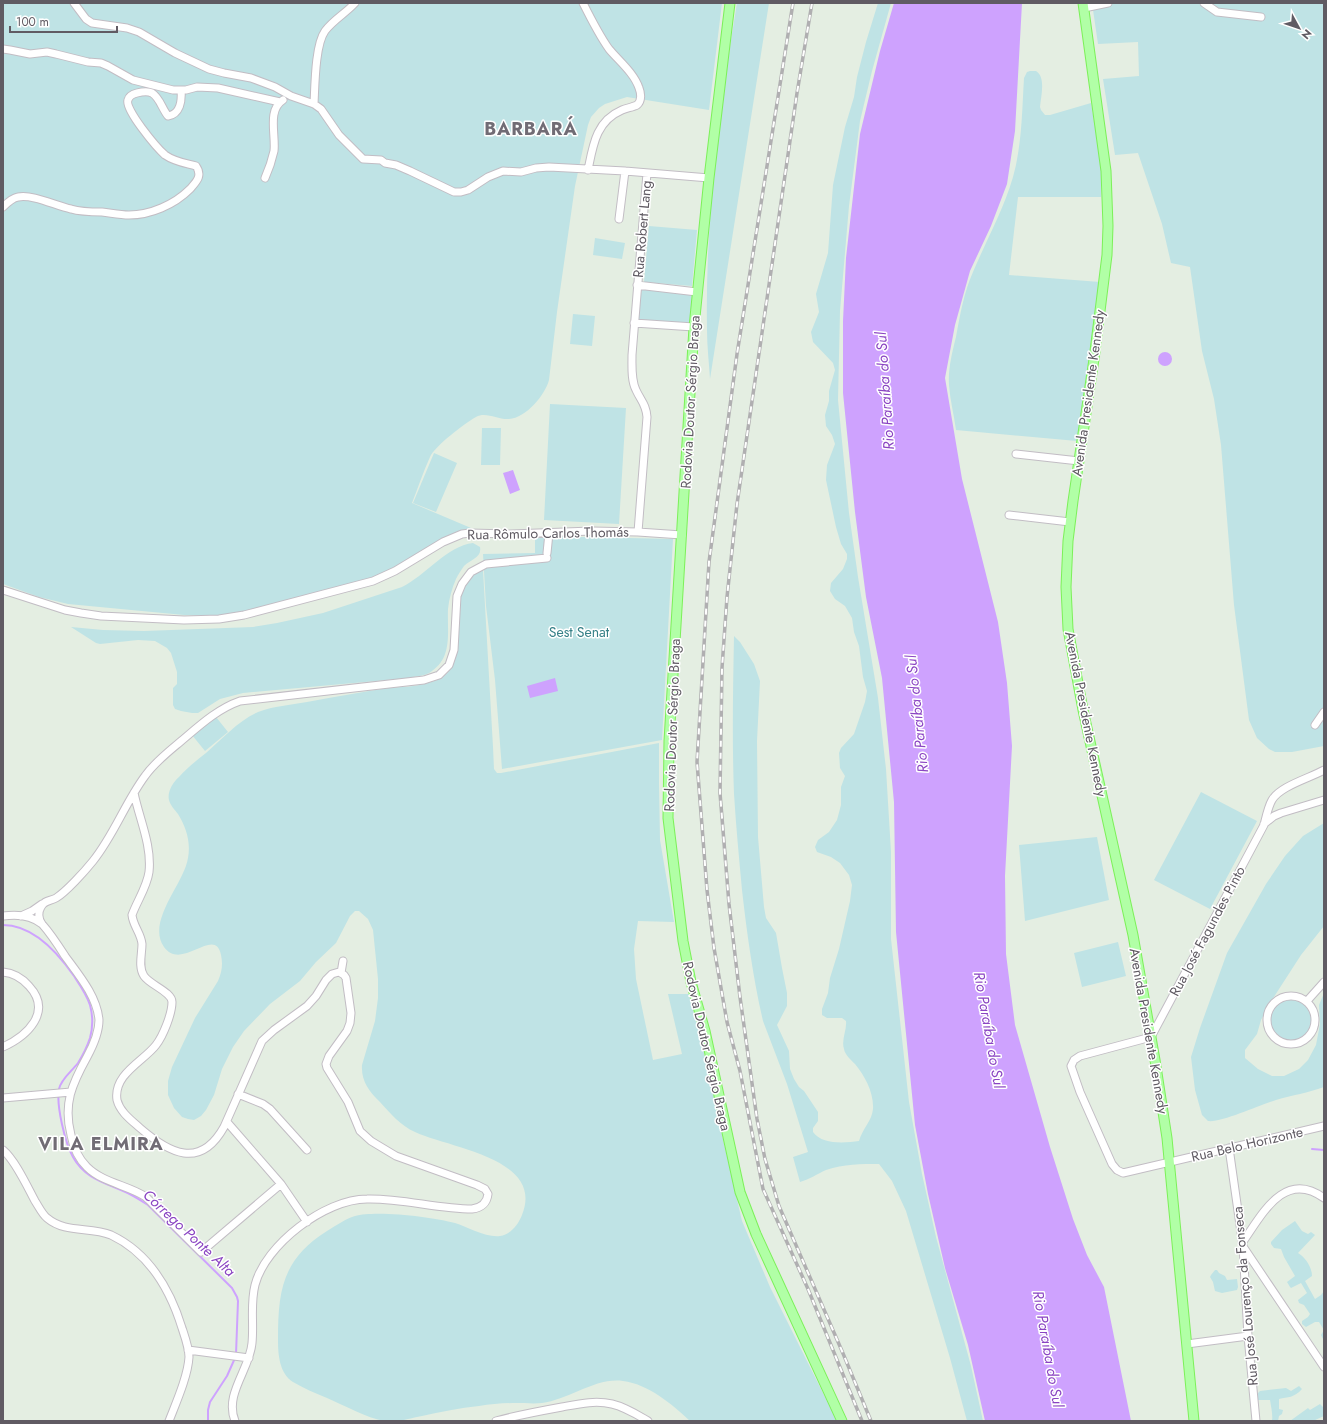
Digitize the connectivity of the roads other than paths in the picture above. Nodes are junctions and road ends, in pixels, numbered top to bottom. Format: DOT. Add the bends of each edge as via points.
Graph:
graph roads {
  1 [pos="74,3"];
  2 [pos="355,3"];
  3 [pos="583,3"];
  4 [pos="730,3"];
  5 [pos="1108,3"];
  6 [pos="1204,3"];
  7 [pos="1084,5"];
  8 [pos="1261,17"];
  9 [pos="3,49"];
  10 [pos="181,90"];
  11 [pos="291,96"];
  12 [pos="280,102"];
  13 [pos="314,104"];
  14 [pos="585,170"];
  15 [pos="625,171"];
  16 [pos="647,173"];
  17 [pos="265,178"];
  18 [pos="709,178"];
  19 [pos="3,207"];
  20 [pos="619,219"];
  21 [pos="637,285"];
  22 [pos="697,292"];
  23 [pos="634,323"];
  24 [pos="694,327"];
  25 [pos="1016,454"];
  26 [pos="1079,461"];
  27 [pos="1009,515"];
  28 [pos="1070,522"];
  29 [pos="638,532"];
  30 [pos="549,533"];
  31 [pos="682,535"];
  32 [pos="3,590"];
  33 [pos="1324,712"];
  34 [pos="1315,725"];
  35 [pos="1324,770"];
  36 [pos="134,793"];
  37 [pos="1324,800"];
  38 [pos="1264,825"];
  39 [pos="44,902"];
  40 [pos="3,916"];
  41 [pos="21,916"];
  42 [pos="42,924"];
  43 [pos="343,961"];
  44 [pos="3,972"];
  45 [pos="341,973"];
  46 [pos="1324,982"];
  47 [pos="1307,1001"];
  48 [pos="1151,1037"];
  49 [pos="3,1047"];
  50 [pos="71,1092"];
  51 [pos="238,1094"];
  52 [pos="3,1098"];
  53 [pos="227,1122"];
  54 [pos="1324,1126"];
  55 [pos="1315,1129"];
  56 [pos="1324,1130"];
  57 [pos="1229,1148"];
  58 [pos="3,1150"];
  59 [pos="307,1150"];
  60 [pos="1169,1162"];
  61 [pos="280,1184"];
  62 [pos="1324,1198"];
  63 [pos="307,1222"];
  64 [pos="1243,1245"];
  65 [pos="1248,1336"];
  66 [pos="1187,1342"];
  67 [pos="188,1350"];
  68 [pos="249,1358"];
  69 [pos="1324,1367"];
  70 [pos="169,1421"];
  71 [pos="235,1421"];
  72 [pos="496,1421"];
  73 [pos="648,1421"];
  74 [pos="842,1421"];
  75 [pos="1194,1421"];
  76 [pos="1256,1421"];
  1 -- 11 [label="street" via="92,23 139,32 209,69 262,82"];
  2 -- 13 [label="street" via="325,31 322,38"];
  3 -- 14 [label="street" via="608,48 640,88 638,105 617,113 599,131"];
  4 -- 18 [label="main road, Rodovia Doutor Sérgio Braga"];
  5 -- 7 [label="street"];
  6 -- 8 [label="street" via="1218,12"];
  7 -- 26 [label="main road, Avenida Presidente Kennedy" via="1106,171 1108,226 1107,255"];
  9 -- 10 [label="street" via="30,54 47,52 101,63 133,80"];
  10 -- 12 [label="street" via="197,87 218,88"];
  10 -- 19 [label="street" via="179,108 168,116 151,92 140,92 128,100 136,120 164,154 182,163 196,166 200,171 196,183 175,200 144,214 128,215 72,210 28,197 17,197"];
  11 -- 12 [label="street"];
  11 -- 13 [label="street"];
  12 -- 17 [label="street" via="274,116 274,152"];
  13 -- 14 [label="street" via="363,159 381,160 396,165 454,192 468,190 503,171 521,172 549,167"];
  14 -- 15 [label="street"];
  15 -- 16 [label="street"];
  15 -- 20 [label="street"];
  16 -- 18 [label="street"];
  16 -- 21 [label="street, Rua Robert Lang"];
  18 -- 22 [label="main road, Rodovia Doutor Sérgio Braga"];
  21 -- 22 [label="street"];
  21 -- 23 [label="street, Rua Robert Lang"];
  22 -- 24 [label="main road, Rodovia Doutor Sérgio Braga"];
  23 -- 24 [label="street"];
  23 -- 29 [label="street, Rua Robert Lang" via="633,377 636,391 645,405 647,417"];
  24 -- 31 [label="main road, Rodovia Doutor Sérgio Braga"];
  25 -- 26 [label="street"];
  26 -- 28 [label="main road, Avenida Presidente Kennedy"];
  27 -- 28 [label="street"];
  28 -- 48 [label="main road, Avenida Presidente Kennedy" via="1066,587 1069,637 1133,935"];
  29 -- 30 [label="street, Rua Rômulo Carlos Thomás"];
  29 -- 31 [label="street, Rua Rômulo Carlos Thomás"];
  30 -- 32 [label="street, Rua Rômulo Carlos Thomás" via="462,534 373,581 244,615 219,619 101,616 59,608"];
  30 -- 36 [label="street" via="547,555 486,564 467,576 457,596 452,657 447,668 439,675 424,680 232,704 206,720 166,754 145,776"];
  31 -- 74 [label="main road, Rodovia Doutor Sérgio Braga" via="669,741 668,818 683,941 740,1192 756,1234"];
  33 -- 34 [label="street"];
  35 -- 38 [label="street, Rua José Fagundes Pinto" via="1276,795 1270,804"];
  36 -- 39 [label="street" via="93,861 56,898"];
  36 -- 53 [label="street" via="149,859 148,873 132,915 141,942 141,969 147,980 171,997 172,1004 159,1042 126,1074 119,1087 117,1099 131,1120 157,1142 176,1152 191,1154 204,1149 219,1135"];
  37 -- 38 [label="street, Rua José Fagundes Pinto" via="1281,813"];
  38 -- 48 [label="street, Rua José Fagundes Pinto"];
  39 -- 41 [label="street"];
  39 -- 42 [label="street" via="39,915"];
  40 -- 41 [label="street"];
  41 -- 42 [label="street" via="33,918"];
  42 -- 50 [label="street" via="87,988 99,1020 94,1040"];
  43 -- 45 [label="street"];
  44 -- 49 [label="street" via="15,975 26,982 39,1003 36,1018 29,1028 18,1039"];
  45 -- 51 [label="street" via="330,976 310,1004 264,1038"];
  45 -- 63 [label="street" via="346,978 351,1018 347,1031 327,1060 327,1068 348,1102 360,1131 377,1146 402,1159 477,1185 486,1190 488,1198 480,1207 472,1209 374,1198 360,1199 334,1206"];
  46 -- 47 [label="street"];
  47 -- 47 [label="street" via="1289,996 1278,1000 1272,1006 1267,1022 1269,1031 1276,1040 1293,1045 1311,1035 1316,1019"];
  48 -- 60 [label="main road, Avenida Presidente Kennedy"];
  48 -- 60 [label="street, Rua Belo Horizonte" via="1080,1056 1074,1060 1071,1068 1112,1164 1116,1168 1126,1173"];
  50 -- 52 [label="street"];
  50 -- 61 [label="street" via="68,1123 74,1146 83,1163 97,1175 146,1197 202,1252"];
  51 -- 53 [label="street"];
  51 -- 59 [label="street" via="270,1109"];
  53 -- 61 [label="street"];
  54 -- 55 [label="street, Rua Belo Horizonte"];
  55 -- 56 [label="street"];
  55 -- 57 [label="street, Rua Belo Horizonte"];
  57 -- 60 [label="street, Rua Belo Horizonte"];
  57 -- 64 [label="street, Rua José Lourenço da Fonseca"];
  58 -- 67 [label="street" via="48,1219 66,1228 111,1236 126,1245 155,1270 177,1312"];
  60 -- 66 [label="main road, Avenida Presidente Kennedy"];
  61 -- 63 [label="street"];
  62 -- 64 [label="street" via="1314,1191 1302,1188 1294,1188 1283,1193 1264,1212"];
  63 -- 68 [label="street" via="279,1245 260,1271 252,1300 252,1344"];
  64 -- 65 [label="street, Rua José Lourenço da Fonseca"];
  64 -- 69 [label="street"];
  65 -- 66 [label="street"];
  65 -- 76 [label="street, Rua José Lourenço da Fonseca"];
  66 -- 75 [label="main road, Avenida Presidente Kennedy"];
  67 -- 68 [label="street"];
  67 -- 70 [label="street" via="187,1367"];
  68 -- 71 [label="street" via="232,1403"];
  72 -- 73 [label="street" via="578,1404 599,1403 620,1406"];
}
